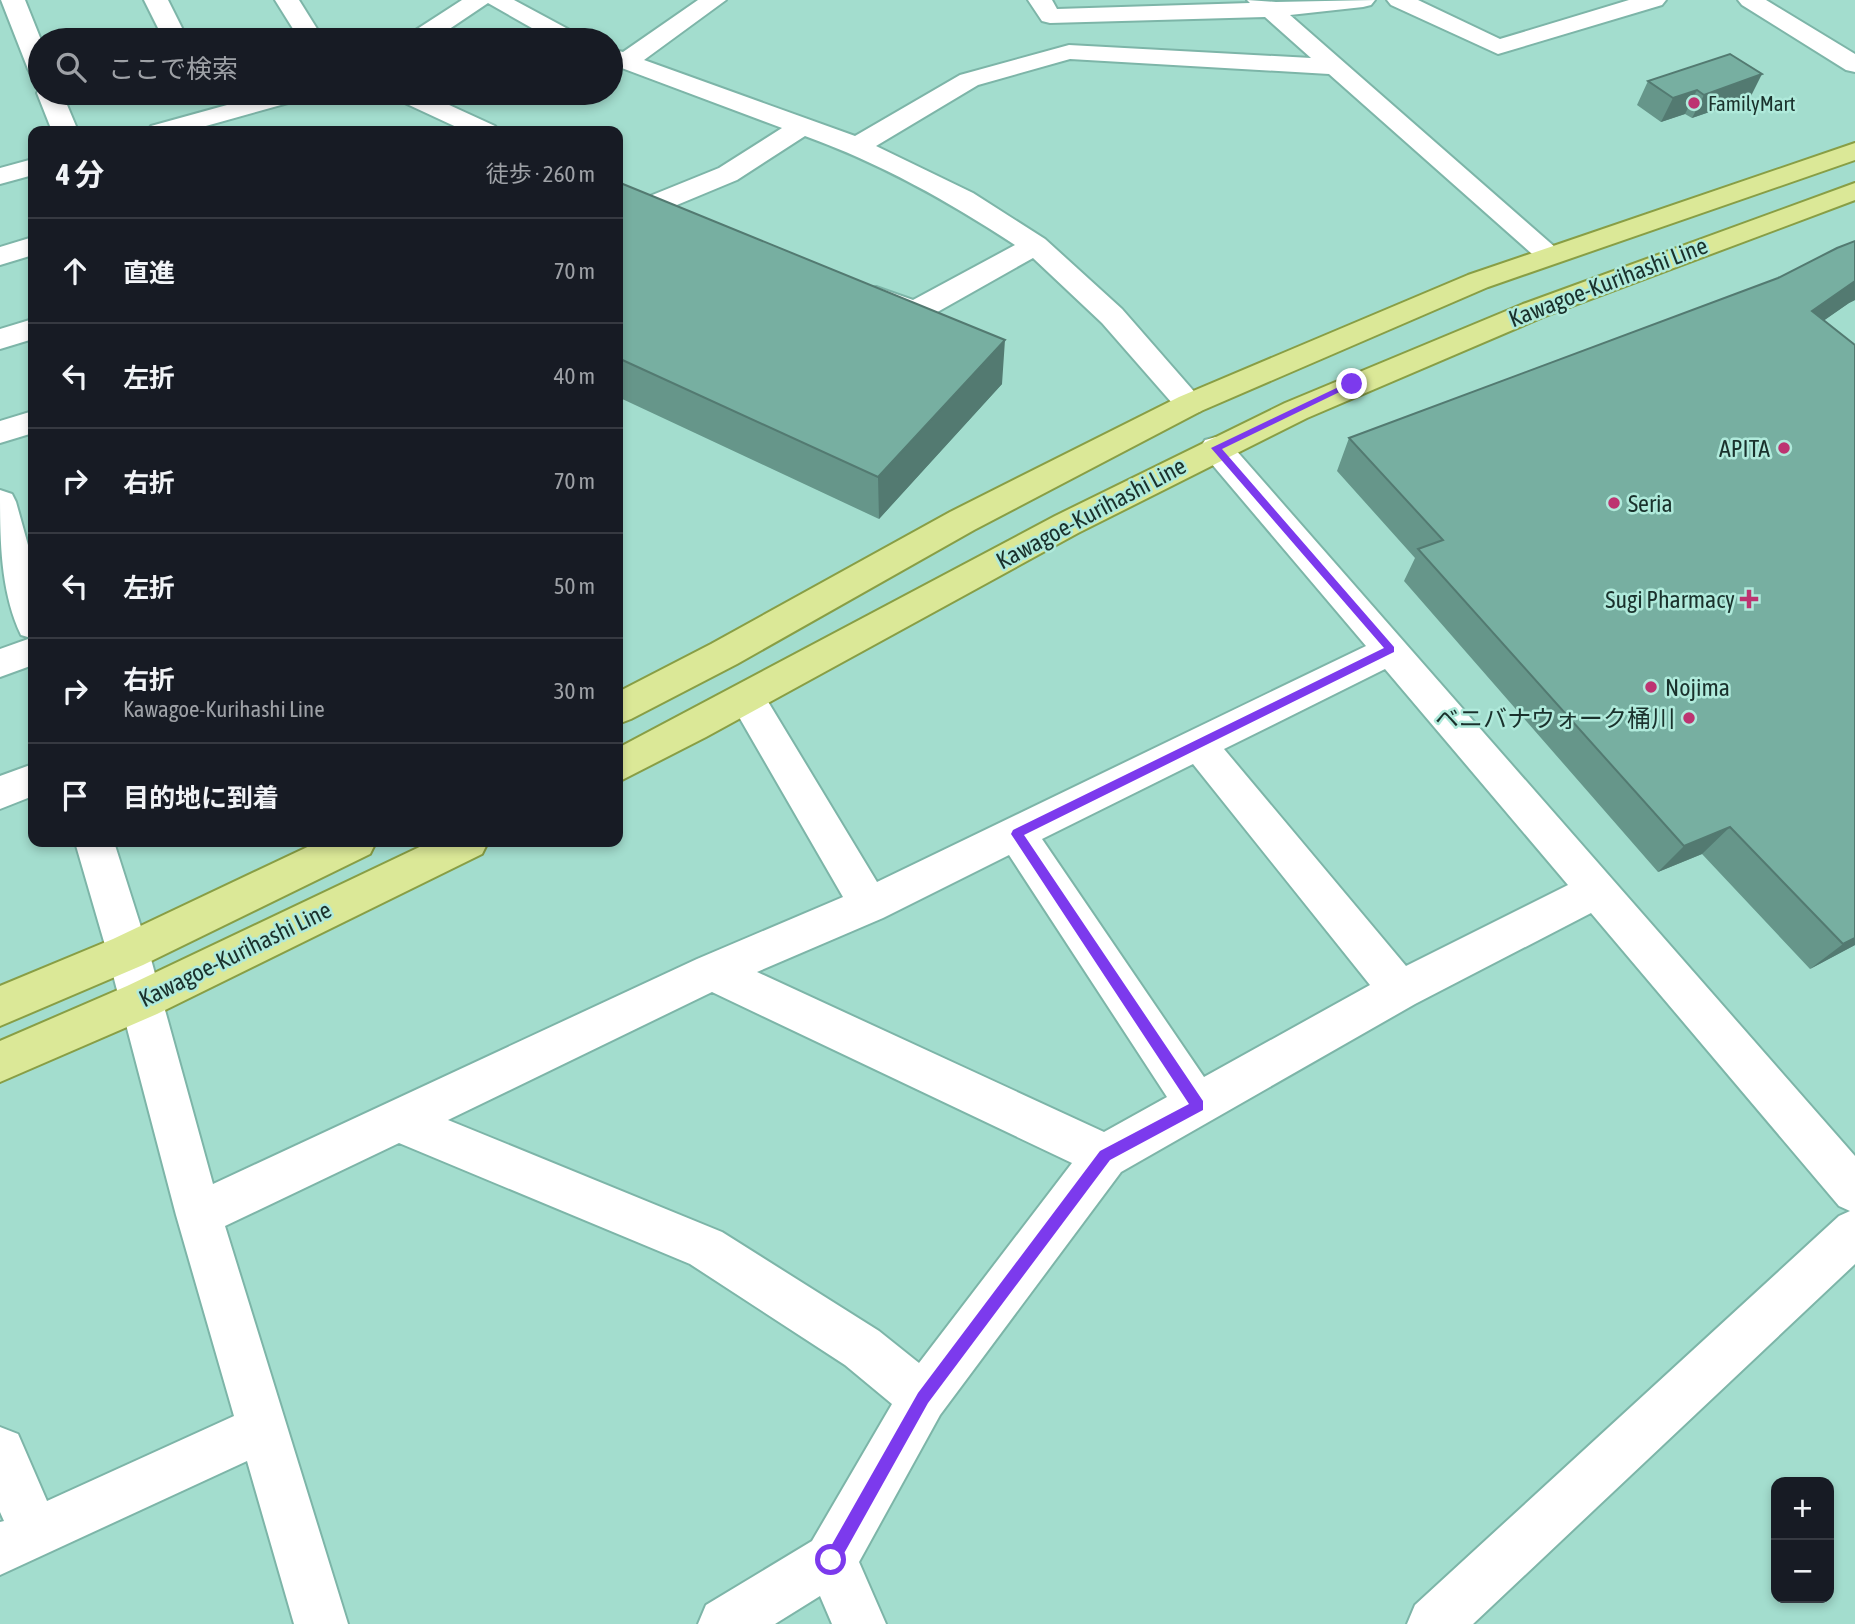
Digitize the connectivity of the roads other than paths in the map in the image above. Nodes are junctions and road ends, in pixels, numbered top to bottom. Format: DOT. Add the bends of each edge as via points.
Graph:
graph roads {
  1 [pos="13,0"];
  2 [pos="156,0"];
  3 [pos="287,0"];
  4 [pos="478,0"];
  5 [pos="497,0"];
  6 [pos="714,0"];
  7 [pos="1040,0"];
  8 [pos="1363,0"];
  9 [pos="1399,0"];
  10 [pos="1654,0"];
  11 [pos="1749,0"];
  12 [pos="1264,5"];
  13 [pos="170,28"];
  14 [pos="304,28"];
  15 [pos="435,28"];
  16 [pos="548,28"];
  17 [pos="28,38"];
  18 [pos="623,55"];
  19 [pos="623,60"];
  20 [pos="1855,65"];
  21 [pos="1333,67"];
  22 [pos="55,105"];
  23 [pos="209,105"];
  24 [pos="254,105"];
  25 [pos="429,105"];
  26 [pos="215,116"];
  27 [pos="804,125"];
  28 [pos="63,126"];
  29 [pos="178,126"];
  30 [pos="475,126"];
  31 [pos="857,146"];
  32 [pos="1855,151"];
  33 [pos="28,168"];
  34 [pos="0,176"];
  35 [pos="1855,191"];
  36 [pos="688,221"];
  37 [pos="1035,245"];
  38 [pos="28,248"];
  39 [pos="1550,254"];
  40 [pos="0,256"];
  41 [pos="852,286"];
  42 [pos="28,331"];
  43 [pos="0,339"];
  44 [pos="1190,404"];
  45 [pos="28,424"];
  46 [pos="0,432"];
  47 [pos="1216,448"];
  48 [pos="10,524"];
  49 [pos="28,603"];
  50 [pos="1391,650"];
  51 [pos="28,653"];
  52 [pos="0,663"];
  53 [pos="748,700"];
  54 [pos="623,706"];
  55 [pos="1198,744"];
  56 [pos="623,763"];
  57 [pos="28,782"];
  58 [pos="0,793"];
  59 [pos="1017,834"];
  60 [pos="96,847"];
  61 [pos="346,847"];
  62 [pos="458,847"];
  63 [pos="1597,890"];
  64 [pos="869,905"];
  65 [pos="128,952"];
  66 [pos="712,972"];
  67 [pos="1400,990"];
  68 [pos="142,1000"];
  69 [pos="0,1006"];
  70 [pos="0,1062"];
  71 [pos="1198,1106"];
  72 [pos="398,1121"];
  73 [pos="1105,1156"];
  74 [pos="1855,1190"];
  75 [pos="199,1215"];
  76 [pos="1855,1232"];
  77 [pos="923,1398"];
  78 [pos="263,1428"];
  79 [pos="0,1452"];
  80 [pos="17,1541"];
  81 [pos="831,1560"];
  82 [pos="321,1624"];
  83 [pos="725,1624"];
  84 [pos="859,1624"];
  85 [pos="1434,1624"];
  1 -- 17 [label="street"];
  2 -- 13 [label="street"];
  3 -- 14 [label="street"];
  4 -- 15 [label="street"];
  5 -- 16 [label="street"];
  6 -- 18 [label="street"];
  7 -- 12 [label="street" via="1050,16"];
  8 -- 12 [label="street"];
  9 -- 10 [label="street" via="1498,47"];
  11 -- 20 [label="street"];
  12 -- 21 [label="street"];
  19 -- 27 [label="street"];
  21 -- 31 [label="street" via="1069,52 969,80"];
  21 -- 39 [label="street"];
  22 -- 28 [label="street"];
  23 -- 26 [label="street"];
  24 -- 26 [label="street"];
  25 -- 30 [label="street"];
  26 -- 29 [label="street"];
  27 -- 31 [label="street"];
  27 -- 36 [label="street" via="728,174 638,201"];
  31 -- 37 [label="street" via="963,199"];
  32 -- 39 [label="main road, Kawagoe-Kurihashi Line"];
  33 -- 34 [label="street"];
  35 -- 47 [label="main road, Kawagoe-Kurihashi Line" via="1491,326"];
  37 -- 41 [label="street" via="915,312"];
  37 -- 44 [label="street" via="1112,316"];
  38 -- 40 [label="street"];
  39 -- 44 [label="main road, Kawagoe-Kurihashi Line"];
  42 -- 43 [label="street"];
  44 -- 54 [label="main road, Kawagoe-Kurihashi Line" via="962,521"];
  45 -- 46 [label="street"];
  47 -- 50 [label="street"];
  47 -- 53 [label="main road, Kawagoe-Kurihashi Line" via="991,565"];
  48 -- 49 [label="street"];
  50 -- 55 [label="street"];
  50 -- 63 [label="street"];
  51 -- 52 [label="street"];
  53 -- 56 [label="main road, Kawagoe-Kurihashi Line"];
  53 -- 64 [label="street"];
  55 -- 59 [label="street"];
  55 -- 67 [label="street"];
  57 -- 58 [label="street"];
  59 -- 64 [label="street"];
  59 -- 71 [label="street"];
  60 -- 65 [label="street"];
  61 -- 65 [label="main road, Kawagoe-Kurihashi Line"];
  62 -- 68 [label="main road, Kawagoe-Kurihashi Line"];
  63 -- 67 [label="street"];
  63 -- 74 [label="street"];
  64 -- 66 [label="street"];
  65 -- 68 [label="street"];
  65 -- 69 [label="main road, Kawagoe-Kurihashi Line"];
  66 -- 72 [label="street"];
  66 -- 73 [label="street"];
  67 -- 71 [label="street"];
  68 -- 70 [label="main road, Kawagoe-Kurihashi Line"];
  68 -- 75 [label="street"];
  71 -- 73 [label="street"];
  72 -- 75 [label="street"];
  72 -- 77 [label="street" via="706,1248 862,1348"];
  73 -- 77 [label="street"];
  75 -- 78 [label="street"];
  76 -- 85 [label="street"];
  77 -- 81 [label="street"];
  78 -- 80 [label="street"];
  78 -- 82 [label="street"];
  79 -- 80 [label="street"];
  81 -- 83 [label="street"];
  81 -- 84 [label="street"];
}
